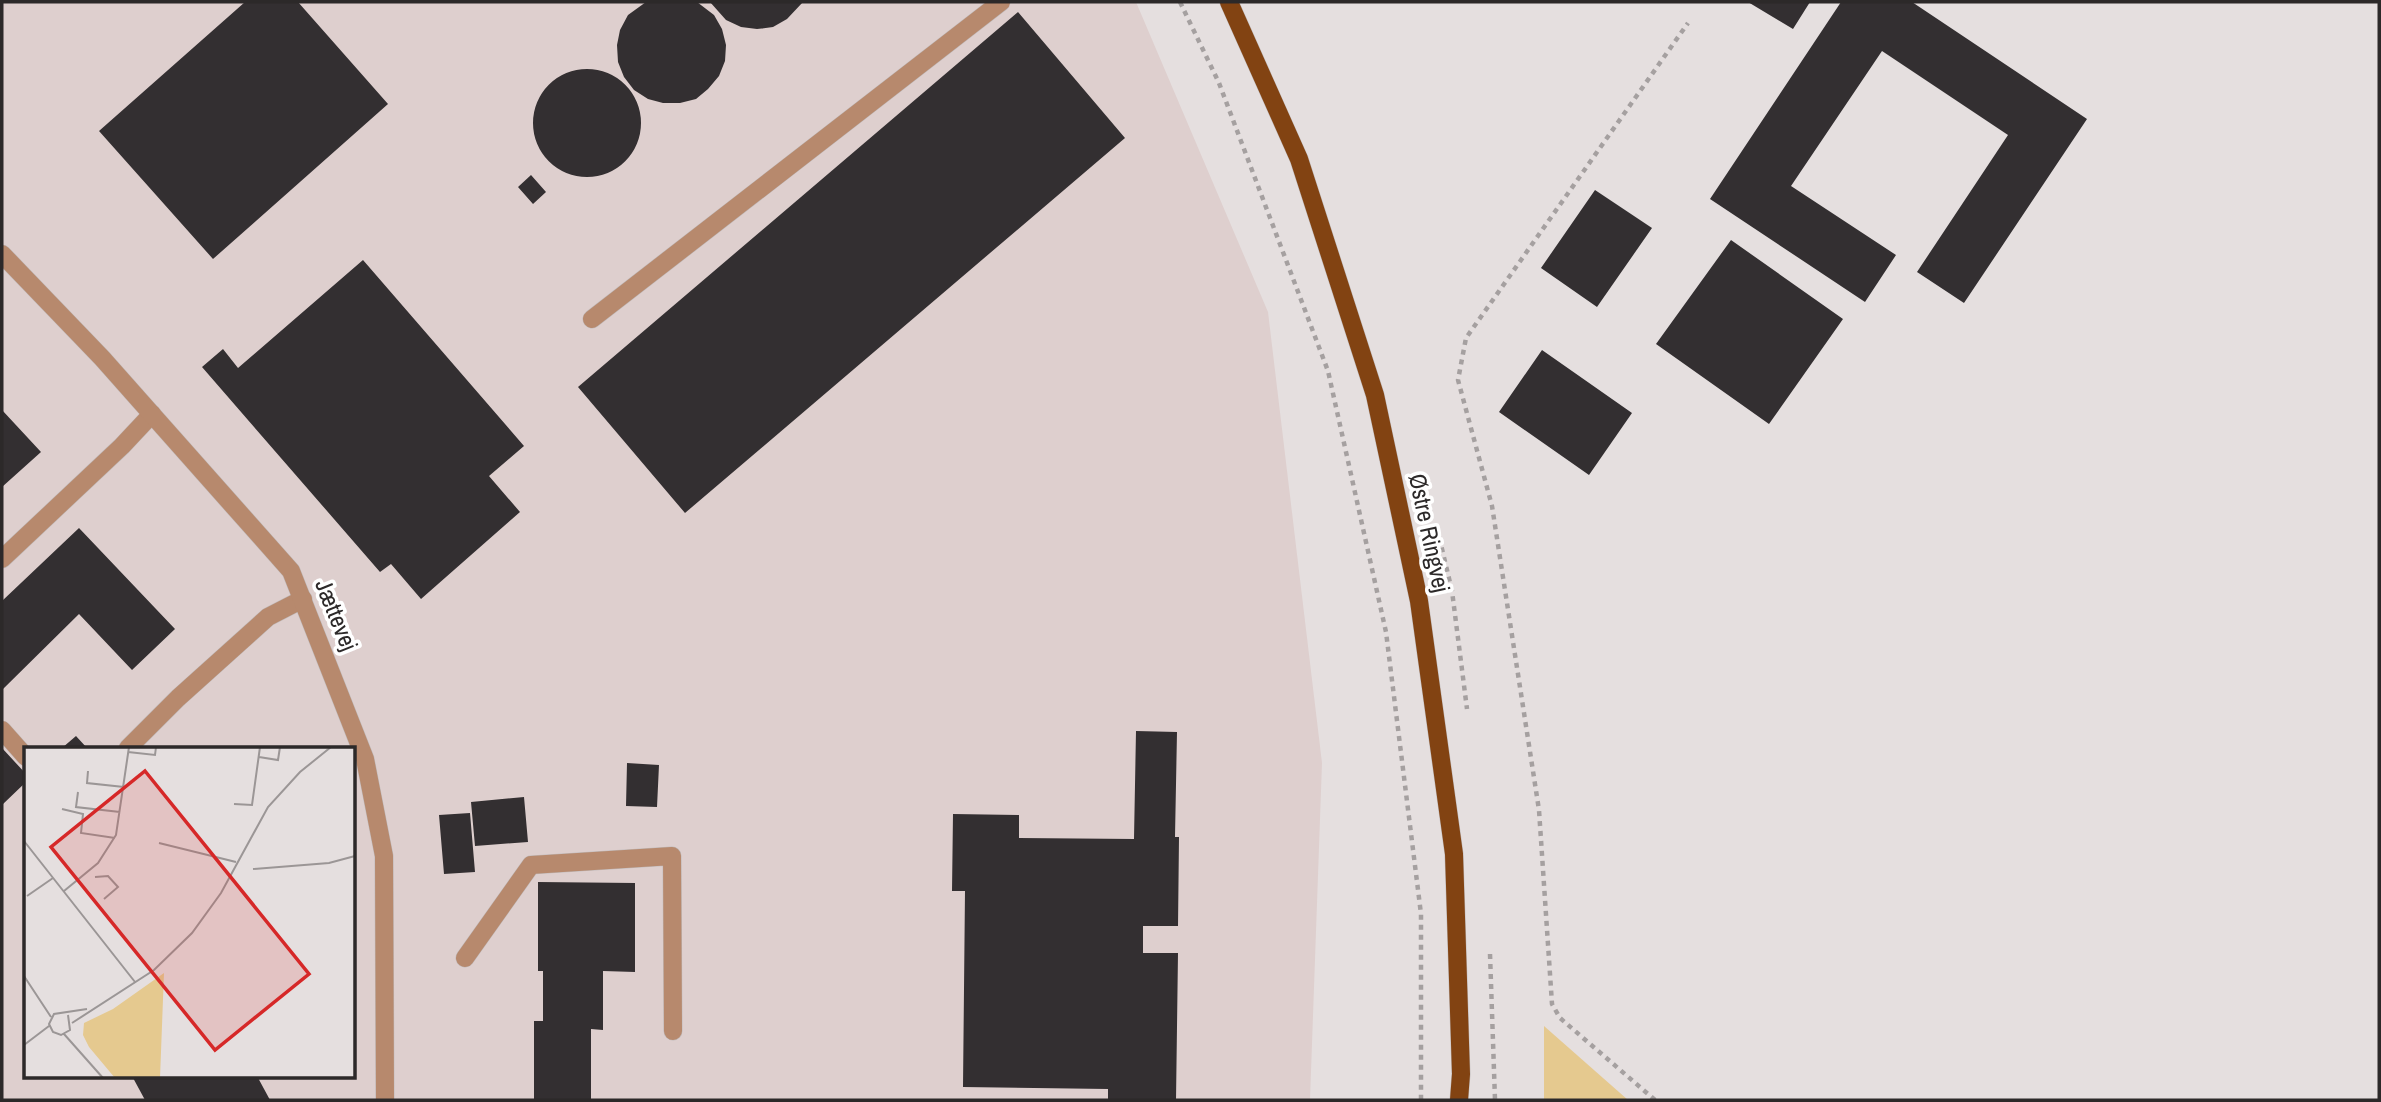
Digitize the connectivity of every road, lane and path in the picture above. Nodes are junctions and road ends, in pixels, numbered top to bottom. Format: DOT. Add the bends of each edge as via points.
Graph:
graph roads {
  1 [pos="1001,2"];
  2 [pos="1180,2"];
  3 [pos="1229,2"];
  4 [pos="1688,23"];
  5 [pos="2,254"];
  6 [pos="592,319"];
  7 [pos="152,414"];
  8 [pos="2,559"];
  9 [pos="303,599"];
  10 [pos="2,730"];
  11 [pos="129,747"];
  12 [pos="24,755"];
  13 [pos="466,958"];
  14 [pos="673,1031"];
  15 [pos="385,1100"];
  16 [pos="1421,1100"];
  17 [pos="1459,1100"];
  18 [pos="1655,1100"];
  1 -- 6 [label="street"];
  2 -- 16 [label="path" via="1219,83 1328,371 1387,632 1421,914"];
  3 -- 17 [label="main road, Østre Ringvej" via="1299,159 1375,395 1419,601 1454,854"];
  4 -- 18 [label="path" via="1466,338 1458,380 1492,506 1536,796 1552,1004 1560,1018"];
  5 -- 7 [label="street, Jættevej"];
  7 -- 8 [label="street"];
  7 -- 9 [label="street, Jættevej" via="291,571"];
  9 -- 11 [label="street" via="268,617"];
  9 -- 15 [label="street, Jættevej" via="365,759 384,856"];
  10 -- 12 [label="street"];
  13 -- 14 [label="street" via="531,865 672,856"];
}
